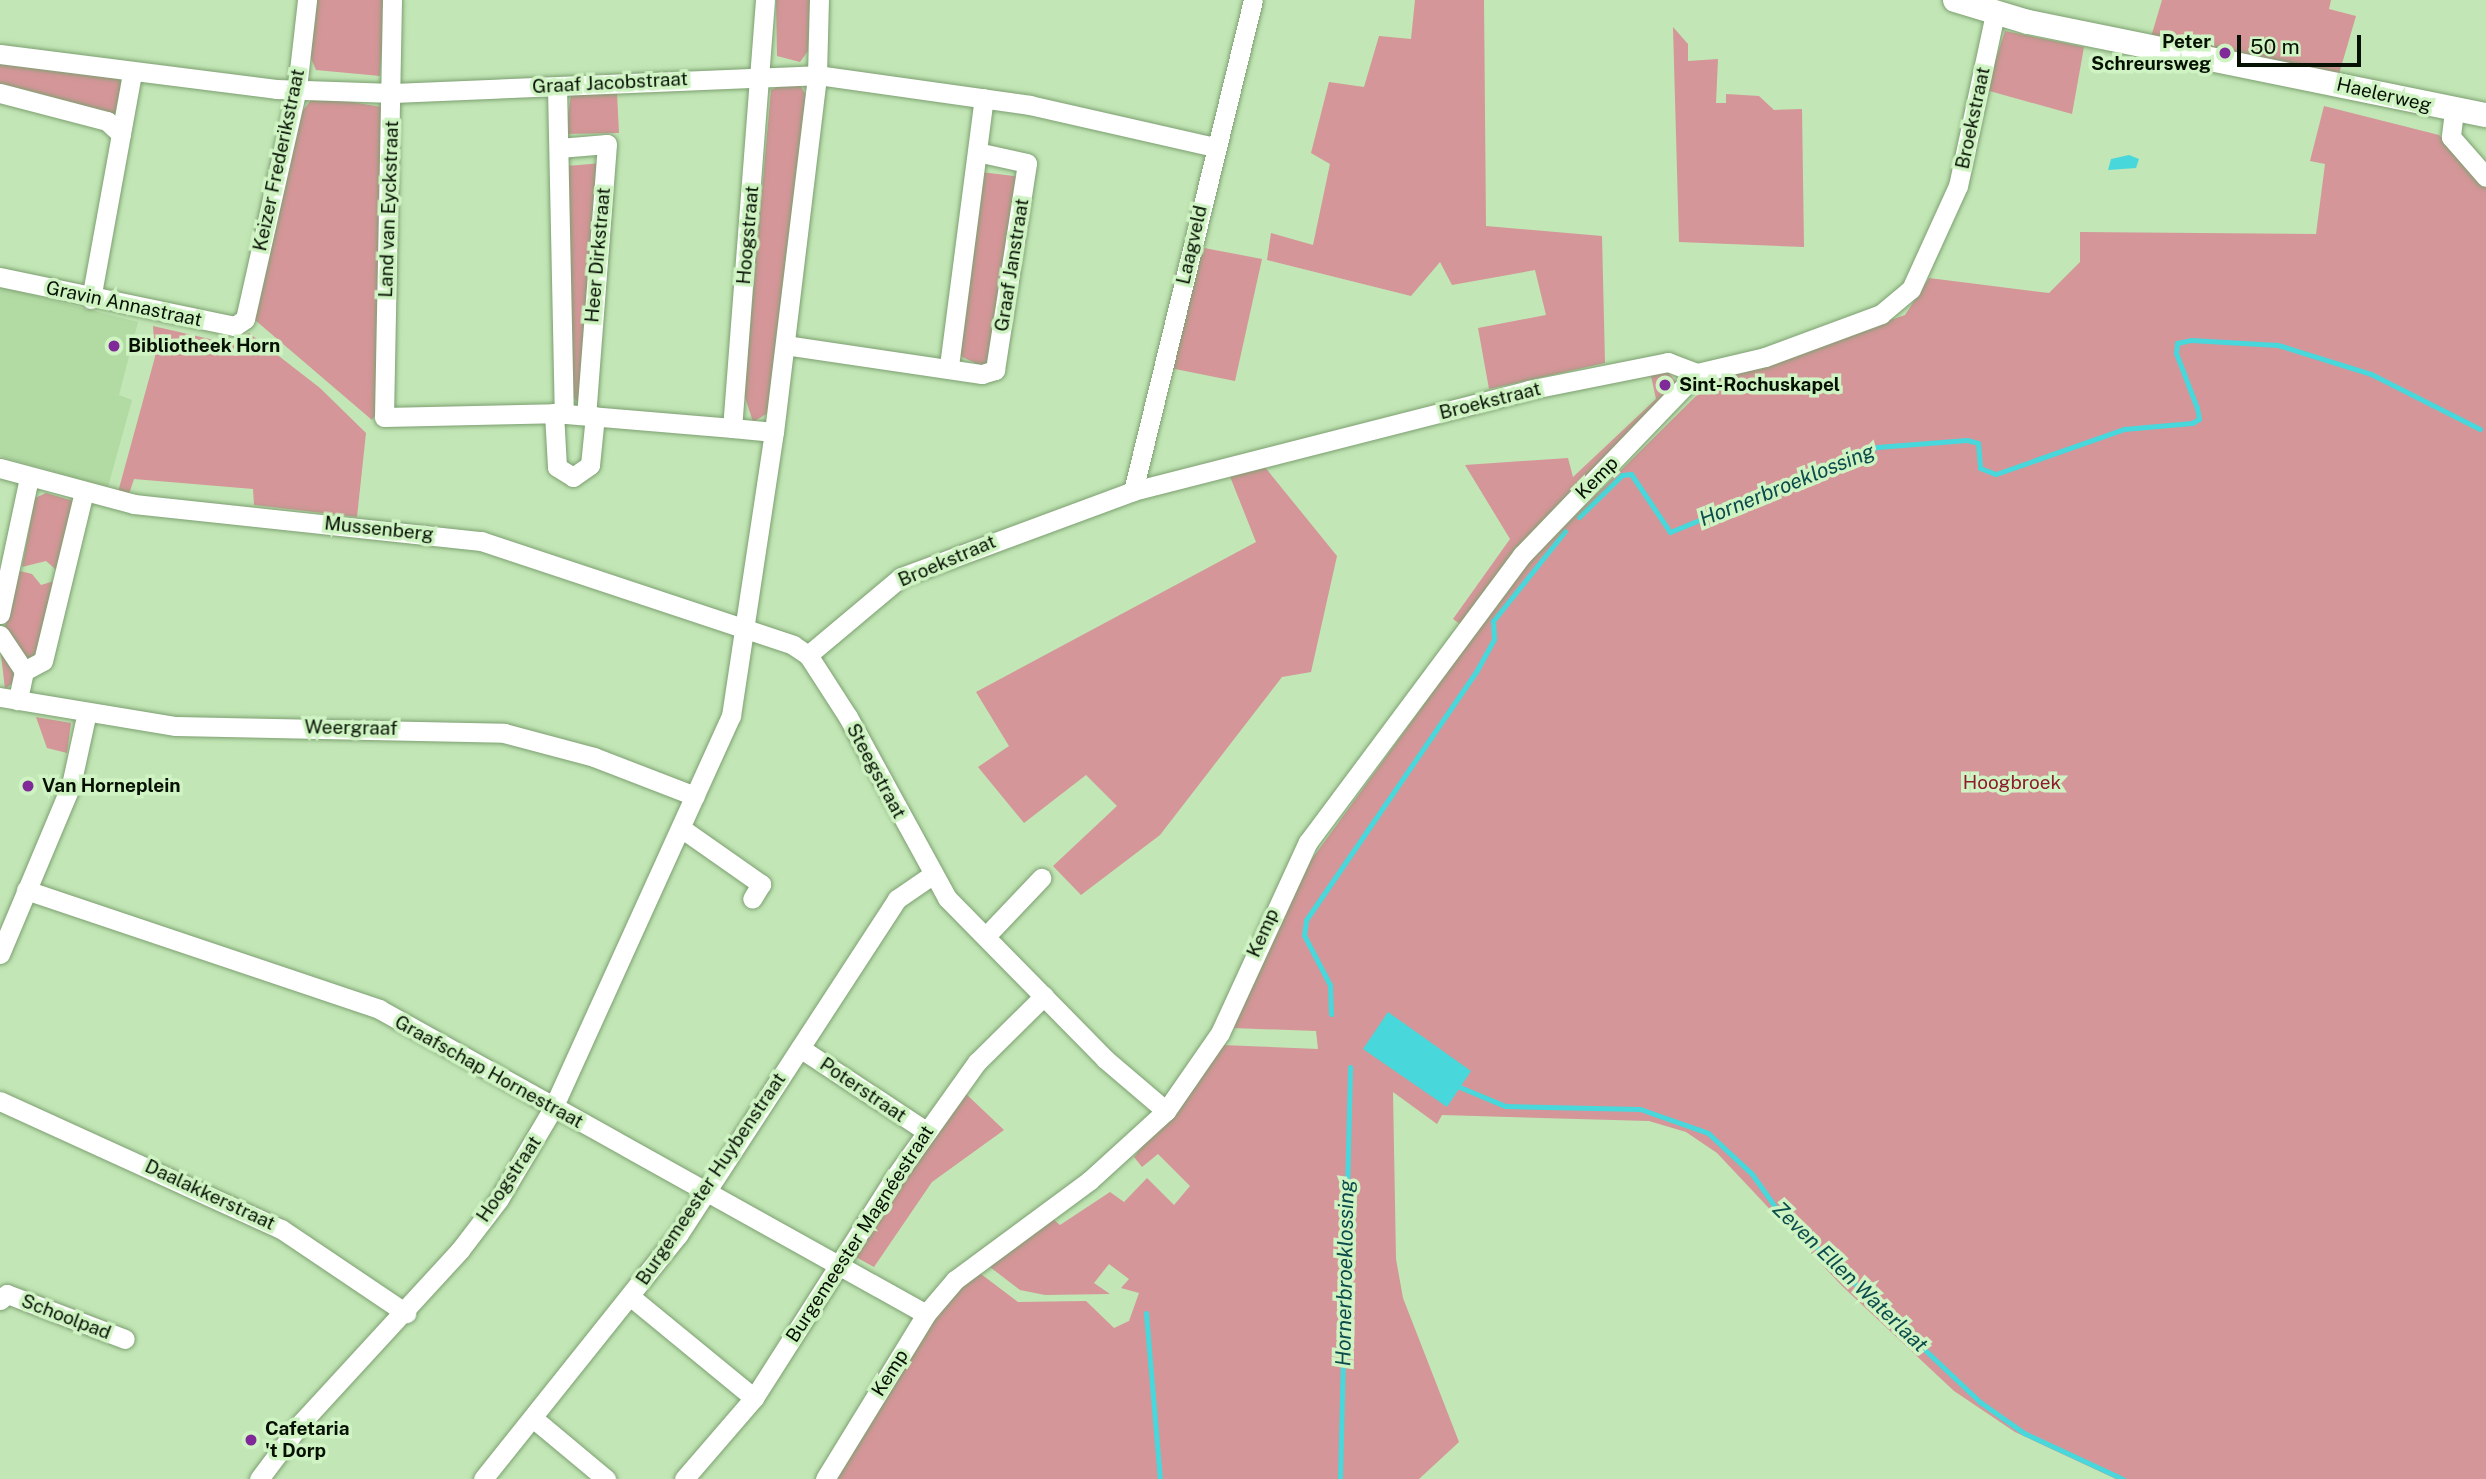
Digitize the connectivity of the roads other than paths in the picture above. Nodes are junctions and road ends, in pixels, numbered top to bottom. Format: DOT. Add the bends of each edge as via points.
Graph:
graph roads {
  1 [pos="307,0"];
  2 [pos="392,0"];
  3 [pos="765,0"];
  4 [pos="819,0"];
  5 [pos="1253,0"];
  6 [pos="1955,0"];
  7 [pos="1995,13"];
  8 [pos="0,54"];
  9 [pos="132,73"];
  10 [pos="761,75"];
  11 [pos="817,75"];
  12 [pos="557,87"];
  13 [pos="297,88"];
  14 [pos="0,93"];
  15 [pos="393,93"];
  16 [pos="984,98"];
  17 [pos="2454,111"];
  18 [pos="2486,115"];
  19 [pos="121,134"];
  20 [pos="1215,147"];
  21 [pos="559,148"];
  22 [pos="977,152"];
  23 [pos="2486,177"];
  24 [pos="0,277"];
  25 [pos="91,299"];
  26 [pos="245,318"];
  27 [pos="785,345"];
  28 [pos="948,366"];
  29 [pos="1697,373"];
  30 [pos="559,414"];
  31 [pos="590,415"];
  32 [pos="732,428"];
  33 [pos="774,432"];
  34 [pos="0,468"];
  35 [pos="29,478"];
  36 [pos="1133,491"];
  37 [pos="84,492"];
  38 [pos="6,551"];
  39 [pos="0,614"];
  40 [pos="747,633"];
  41 [pos="0,635"];
  42 [pos="808,654"];
  43 [pos="24,671"];
  44 [pos="9,698"];
  45 [pos="86,716"];
  46 [pos="695,796"];
  47 [pos="681,828"];
  48 [pos="932,875"];
  49 [pos="1041,878"];
  50 [pos="26,890"];
  51 [pos="752,899"];
  52 [pos="986,935"];
  53 [pos="0,954"];
  54 [pos="1044,996"];
  55 [pos="800,1048"];
  56 [pos="0,1101"];
  57 [pos="553,1108"];
  58 [pos="1166,1111"];
  59 [pos="926,1131"];
  60 [pos="705,1191"];
  61 [pos="837,1264"];
  62 [pos="2,1292"];
  63 [pos="631,1297"];
  64 [pos="406,1313"];
  65 [pos="926,1314"];
  66 [pos="125,1339"];
  67 [pos="754,1398"];
  68 [pos="534,1419"];
  69 [pos="259,1479"];
  70 [pos="483,1479"];
  71 [pos="606,1479"];
  72 [pos="684,1479"];
  73 [pos="825,1479"];
  1 -- 13 [label="street, Keizer Frederikstraat"];
  2 -- 15 [label="street, Land van Eyckstraat"];
  3 -- 10 [label="street, Hoogstraat"];
  4 -- 11 [label="street, Hoogstraat"];
  5 -- 20 [label="street, Laagveld"];
  6 -- 7 [label="street, Haelerweg"];
  7 -- 17 [label="street, Haelerweg"];
  7 -- 29 [label="street, Broekstraat" via="1958,186 1911,289 1881,314 1765,357"];
  8 -- 9 [label="street, Graaf Jacobstraat"];
  9 -- 13 [label="street, Graaf Jacobstraat"];
  9 -- 19 [label="street"];
  10 -- 11 [label="street, Graaf Jacobstraat"];
  10 -- 12 [label="street, Graaf Jacobstraat"];
  10 -- 32 [label="street, Hoogstraat"];
  11 -- 16 [label="street, Graaf Jacobstraat"];
  11 -- 27 [label="street, Hoogstraat"];
  12 -- 15 [label="street, Graaf Jacobstraat"];
  12 -- 21 [label="street, Heer Dirkstraat"];
  13 -- 15 [label="street, Graaf Jacobstraat"];
  13 -- 26 [label="street, Keizer Frederikstraat"];
  14 -- 19 [label="street" via="107,121"];
  15 -- 30 [label="street, Land van Eyckstraat" via="384,417"];
  16 -- 20 [label="street, Graaf Jacobstraat"];
  16 -- 22 [label="street"];
  17 -- 18 [label="street, Haelerweg"];
  17 -- 23 [label="street" via="2451,137"];
  19 -- 25 [label="street"];
  20 -- 36 [label="street, Laagveld"];
  21 -- 30 [label="street, Heer Dirkstraat"];
  21 -- 31 [label="street, Heer Dirkstraat" via="607,144"];
  22 -- 28 [label="street"];
  22 -- 28 [label="street, Graaf Janstraat" via="1016,157 1027,163 1027,179 995,370 982,374"];
  24 -- 25 [label="street, Gravin Annastraat"];
  25 -- 26 [label="street, Gravin Annastraat" via="235,326"];
  27 -- 28 [label="street, Graaf Janstraat"];
  27 -- 33 [label="street, Hoogstraat"];
  29 -- 36 [label="street, Broekstraat" via="1668,362 1528,390"];
  29 -- 58 [label="street, Kemp" via="1522,555 1308,842 1220,1033"];
  30 -- 31 [label="street"];
  30 -- 31 [label="street, Heer Dirkstraat" via="557,467 573,477 590,465"];
  31 -- 32 [label="street"];
  32 -- 33 [label="street"];
  33 -- 40 [label="street, Hoogstraat"];
  34 -- 35 [label="street, Mussenberg"];
  35 -- 37 [label="street, Mussenberg"];
  35 -- 38 [label="street"];
  36 -- 42 [label="street, Broekstraat" via="901,577"];
  37 -- 40 [label="street, Mussenberg" via="134,504 481,541"];
  37 -- 43 [label="street" via="43,661"];
  38 -- 39 [label="street"];
  40 -- 42 [label="street"];
  40 -- 46 [label="street, Hoogstraat" via="731,716"];
  41 -- 43 [label="street"];
  42 -- 48 [label="street, Steegstraat"];
  43 -- 44 [label="street"];
  44 -- 45 [label="street, Weergraaf"];
  45 -- 46 [label="street, Weergraaf" via="176,726 504,733 593,757"];
  45 -- 50 [label="street" via="71,785"];
  46 -- 47 [label="street, Hoogstraat"];
  47 -- 51 [label="street" via="761,884"];
  47 -- 57 [label="street, Hoogstraat"];
  48 -- 52 [label="street, Steegstraat"];
  48 -- 55 [label="street, Burgemeester Huybenstraat" via="897,899"];
  49 -- 52 [label="street"];
  50 -- 53 [label="street"];
  50 -- 57 [label="street, Graafschap Hornestraat" via="379,1009"];
  52 -- 54 [label="street, Steegstraat"];
  54 -- 58 [label="street, Steegstraat"];
  54 -- 59 [label="street, Burgemeester Magnéestraat" via="977,1062"];
  55 -- 59 [label="street, Poterstraat"];
  55 -- 60 [label="street, Burgemeester Huybenstraat"];
  56 -- 64 [label="street, Daalakkerstraat" via="281,1229"];
  57 -- 60 [label="street, Graafschap Hornestraat"];
  57 -- 64 [label="street, Hoogstraat" via="499,1199"];
  58 -- 65 [label="street, Kemp" via="1089,1181 956,1280"];
  59 -- 61 [label="street, Burgemeester Magnéestraat"];
  60 -- 61 [label="street, Graafschap Hornestraat"];
  60 -- 63 [label="street, Burgemeester Huybenstraat"];
  61 -- 65 [label="street, Graafschap Hornestraat"];
  61 -- 67 [label="street, Burgemeester Magnéestraat"];
  62 -- 66 [label="street, Schoolpad"];
  63 -- 67 [label="street"];
  63 -- 68 [label="street, Burgemeester Huybenstraat"];
  64 -- 69 [label="street, Hoogstraat" via="301,1423"];
  65 -- 73 [label="street, Kemp"];
  67 -- 72 [label="street, Burgemeester Magnéestraat"];
  68 -- 70 [label="street, Burgemeester Huybenstraat"];
  68 -- 71 [label="street"];
}
